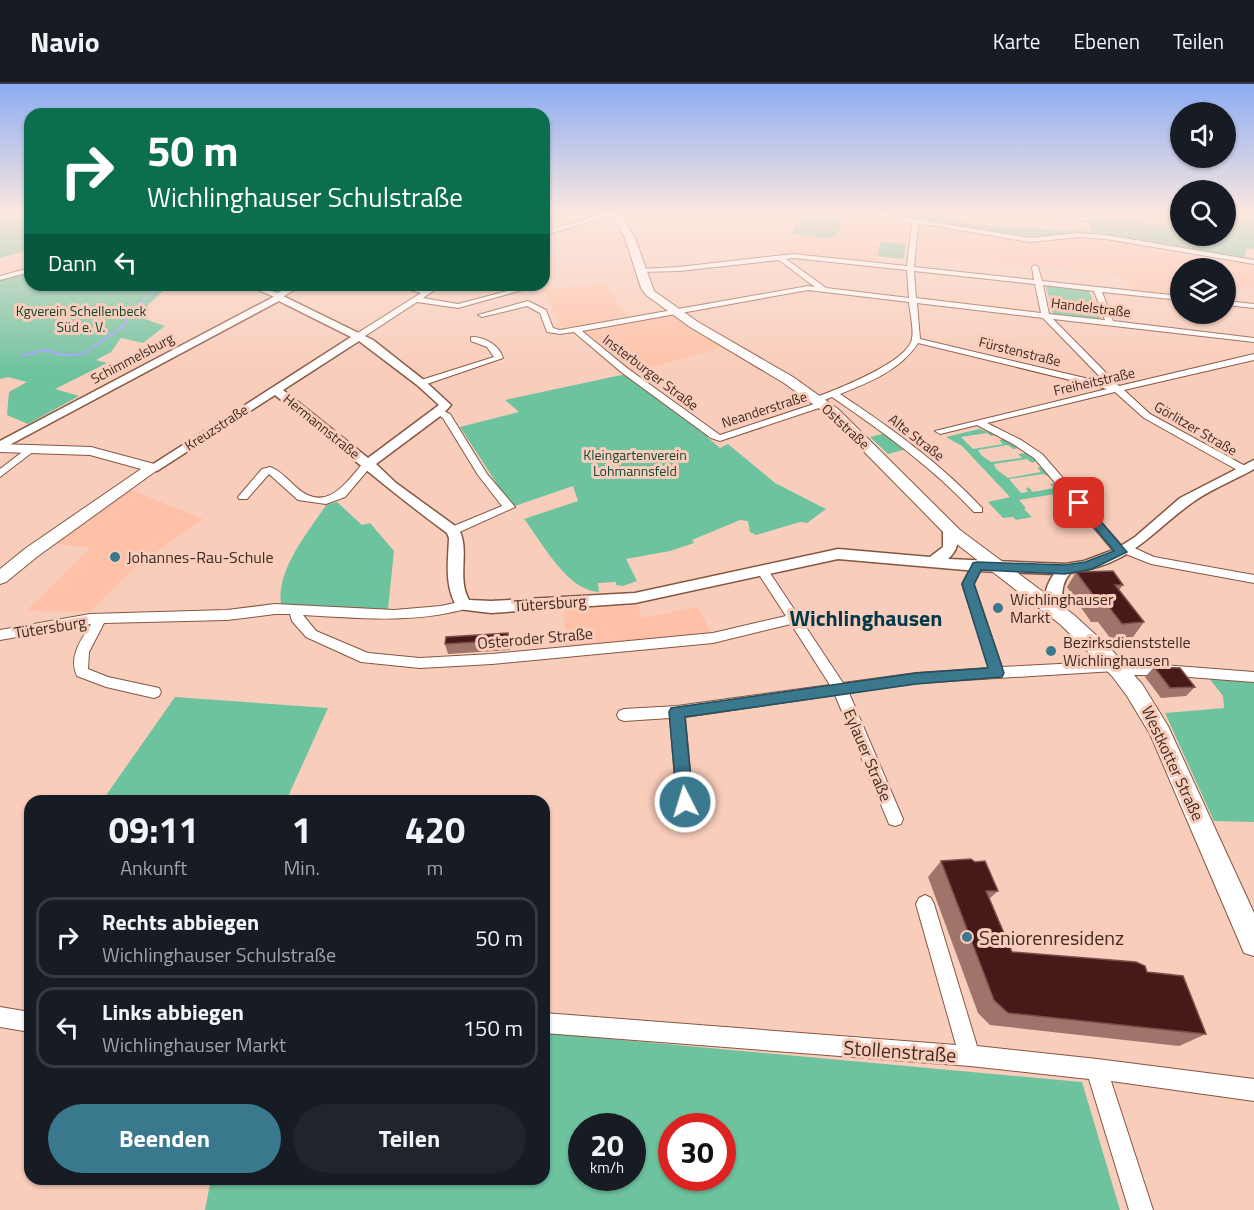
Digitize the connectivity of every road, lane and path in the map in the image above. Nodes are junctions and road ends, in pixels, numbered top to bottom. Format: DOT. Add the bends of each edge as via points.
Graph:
graph roads {
  1 [pos="639,266"];
  2 [pos="700,266"];
  3 [pos="791,266"];
  4 [pos="879,266"];
  5 [pos="910,266"];
  6 [pos="1035,267"];
  7 [pos="910,269"];
  8 [pos="641,271"];
  9 [pos="24,272"];
  10 [pos="0,278"];
  11 [pos="1038,283"];
  12 [pos="823,289"];
  13 [pos="1097,289"];
  14 [pos="266,291"];
  15 [pos="288,291"];
  16 [pos="422,291"];
  17 [pos="504,291"];
  18 [pos="514,291"];
  19 [pos="426,292"];
  20 [pos="507,293"];
  21 [pos="279,296"];
  22 [pos="1170,297"];
  23 [pos="415,299"];
  24 [pos="913,300"];
  25 [pos="1236,304"];
  26 [pos="1254,306"];
  27 [pos="675,311"];
  28 [pos="482,315"];
  29 [pos="1046,316"];
  30 [pos="1110,323"];
  31 [pos="574,328"];
  32 [pos="359,336"];
  33 [pos="474,339"];
  34 [pos="916,340"];
  35 [pos="1254,340"];
  36 [pos="1254,357"];
  37 [pos="421,383"];
  38 [pos="275,389"];
  39 [pos="1117,389"];
  40 [pos="824,399"];
  41 [pos="440,412"];
  42 [pos="978,422"];
  43 [pos="940,431"];
  44 [pos="714,436"];
  45 [pos="0,447"];
  46 [pos="30,449"];
  47 [pos="368,464"];
  48 [pos="1248,466"];
  49 [pos="153,468"];
  50 [pos="0,474"];
  51 [pos="243,497"];
  52 [pos="978,510"];
  53 [pos="950,529"];
  54 [pos="453,531"];
  55 [pos="1124,551"];
  56 [pos="933,562"];
  57 [pos="977,566"];
  58 [pos="997,567"];
  59 [pos="762,570"];
  60 [pos="1065,570"];
  61 [pos="0,578"];
  62 [pos="1254,579"];
  63 [pos="464,605"];
  64 [pos="1054,608"];
  65 [pos="296,610"];
  66 [pos="100,619"];
  67 [pos="794,619"];
  68 [pos="0,635"];
  69 [pos="1119,668"];
  70 [pos="997,673"];
  71 [pos="1254,677"];
  72 [pos="840,689"];
  73 [pos="154,692"];
  74 [pos="677,712"];
  75 [pos="624,715"];
  76 [pos="685,802"];
  77 [pos="895,819"];
  78 [pos="925,904"];
  79 [pos="1254,943"];
  80 [pos="0,1017"];
  81 [pos="24,1021"];
  82 [pos="550,1023"];
  83 [pos="970,1056"];
  84 [pos="1097,1069"];
  85 [pos="1254,1090"];
  86 [pos="1141,1210"];
  1 -- 8 [label="main road, Oststraße"];
  2 -- 8 [label="street"];
  3 -- 12 [label="street"];
  4 -- 7 [label="street"];
  5 -- 7 [label="street"];
  6 -- 11 [label="street"];
  7 -- 11 [label="street"];
  7 -- 24 [label="street"];
  8 -- 27 [label="main road, Oststraße" via="648,290"];
  9 -- 10 [label="street"];
  11 -- 13 [label="street"];
  11 -- 29 [label="street"];
  12 -- 24 [label="street, Handelstraße"];
  12 -- 27 [label="street, Handelstraße" via="808,288"];
  13 -- 22 [label="street"];
  13 -- 30 [label="street"];
  14 -- 21 [label="street"];
  15 -- 21 [label="street"];
  16 -- 19 [label="street"];
  17 -- 20 [label="street"];
  18 -- 20 [label="street"];
  19 -- 23 [label="street, Kreuzstraße"];
  20 -- 23 [label="street" via="458,306"];
  21 -- 32 [label="street"];
  21 -- 45 [label="street, Schimmelsburg"];
  23 -- 32 [label="street, Kreuzstraße"];
  24 -- 29 [label="street, Handelstraße"];
  24 -- 34 [label="street"];
  25 -- 26 [label="street"];
  27 -- 31 [label="street, Handelstraße"];
  27 -- 40 [label="main road, Oststraße"];
  28 -- 31 [label="street, Handelstraße" via="527,302 543,312 551,331"];
  29 -- 30 [label="street, Handelstraße"];
  29 -- 39 [label="street, Görlitzer Straße"];
  30 -- 35 [label="street, Handelstraße"];
  31 -- 44 [label="street, Insterburger Straße"];
  32 -- 37 [label="street"];
  32 -- 38 [label="street, Kreuzstraße"];
  33 -- 37 [label="street" via="486,343 499,358"];
  34 -- 39 [label="street, Fürstenstraße"];
  34 -- 40 [label="street, Neanderstraße" via="911,349 866,380"];
  36 -- 39 [label="street, Freiheitstraße"];
  37 -- 41 [label="street" via="445,405"];
  38 -- 47 [label="street, Hermannstraße"];
  38 -- 49 [label="street, Kreuzstraße"];
  39 -- 42 [label="street, Freiheitstraße"];
  39 -- 48 [label="street, Görlitzer Straße" via="1147,416"];
  40 -- 44 [label="street, Neanderstraße" via="720,438"];
  40 -- 52 [label="street, Alte Straße" via="905,444"];
  40 -- 53 [label="main road, Oststraße"];
  41 -- 47 [label="street, Hermannstraße"];
  41 -- 54 [label="street" via="447,416 483,475 509,507"];
  42 -- 43 [label="street, Freiheitstraße"];
  42 -- 55 [label="street" via="1038,456"];
  45 -- 46 [label="main road"];
  46 -- 49 [label="main road" via="103,452"];
  46 -- 50 [label="street"];
  47 -- 51 [label="street, Hermannstraße" via="341,495 332,499 302,498 270,470"];
  47 -- 54 [label="street, Hermannstraße" via="391,486"];
  48 -- 55 [label="street, Tütersburg" via="1185,501"];
  49 -- 61 [label="main road, Kreuzstraße"];
  53 -- 56 [label="street" via="949,551"];
  53 -- 58 [label="main road, Oststraße"];
  54 -- 63 [label="street" via="456,591"];
  55 -- 60 [label="street, Tütersburg"];
  55 -- 62 [label="street" via="1160,562"];
  56 -- 57 [label="street, Tütersburg"];
  56 -- 59 [label="street, Tütersburg" via="838,554"];
  57 -- 58 [label="street, Tütersburg"];
  57 -- 70 [label="street" via="968,584"];
  58 -- 60 [label="street, Tütersburg"];
  58 -- 64 [label="main road, Westkotter Straße"];
  59 -- 63 [label="street, Tütersburg" via="635,598 491,607"];
  59 -- 67 [label="street, Eylauer Straße"];
  60 -- 64 [label="street" via="1054,584"];
  63 -- 65 [label="street, Tütersburg" via="394,615"];
  64 -- 69 [label="main road, Westkotter Straße"];
  65 -- 66 [label="street, Tütersburg"];
  65 -- 67 [label="street, Osteroder Straße" via="297,618 310,634 357,654 420,663 712,638"];
  66 -- 68 [label="street, Tütersburg"];
  66 -- 73 [label="street, Tütersburg" via="81,654 82,672 106,682"];
  67 -- 72 [label="street, Eylauer Straße"];
  69 -- 70 [label="street"];
  69 -- 71 [label="street"];
  69 -- 79 [label="main road, Westkotter Straße" via="1147,706 1160,732"];
  70 -- 72 [label="street" via="916,678"];
  72 -- 74 [label="street"];
  72 -- 77 [label="street, Eylauer Straße"];
  74 -- 75 [label="street"];
  74 -- 76 [label="street"];
  78 -- 83 [label="street"];
  80 -- 81 [label="street"];
  82 -- 83 [label="street, Stollenstraße"];
  83 -- 84 [label="street, Stollenstraße"];
  84 -- 85 [label="street, Stollenstraße"];
  84 -- 86 [label="street"];
}
